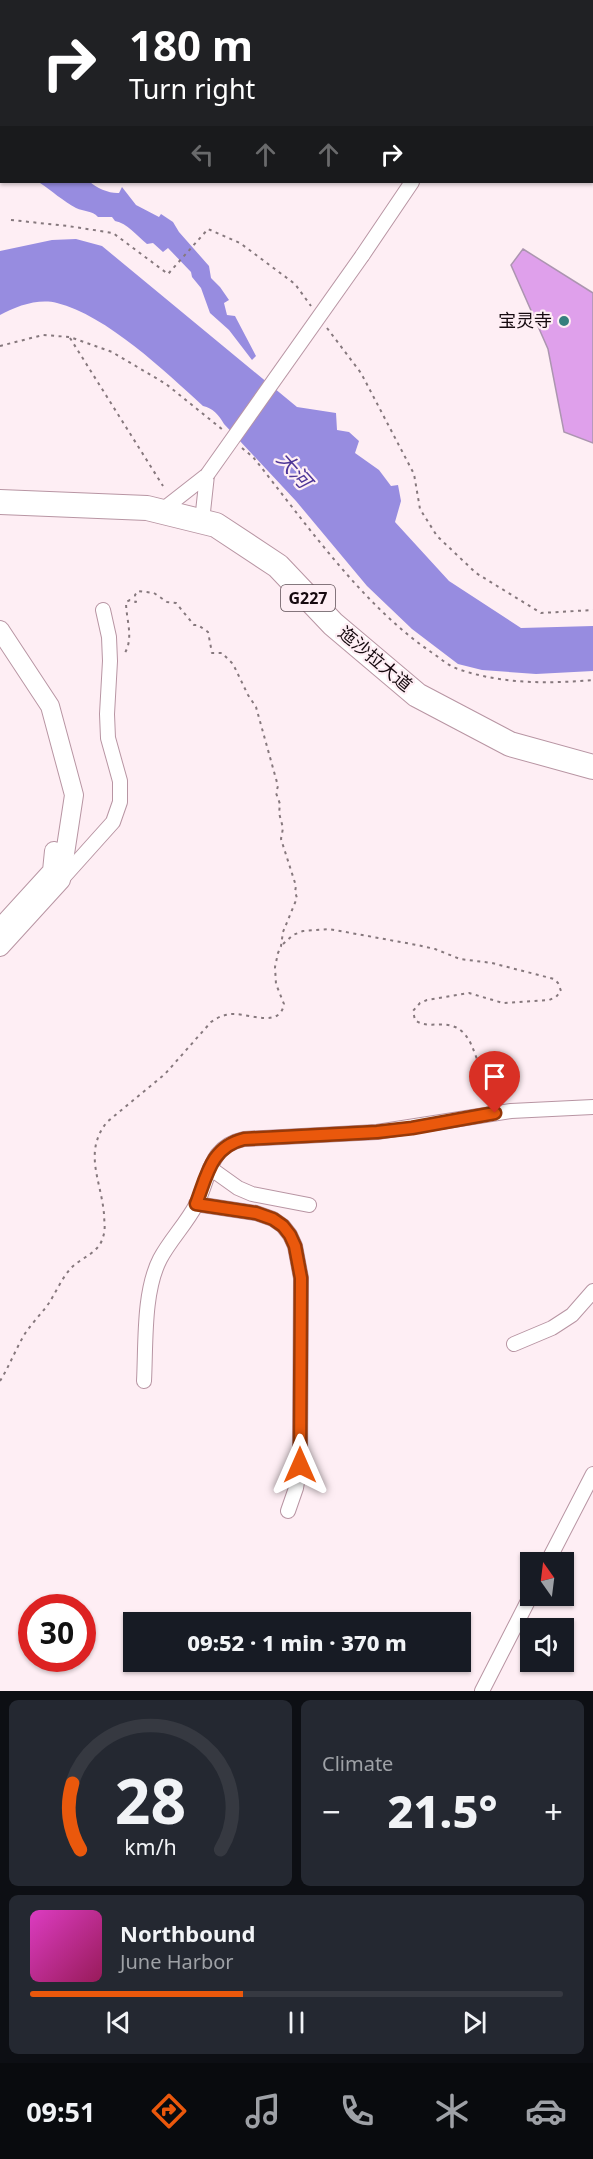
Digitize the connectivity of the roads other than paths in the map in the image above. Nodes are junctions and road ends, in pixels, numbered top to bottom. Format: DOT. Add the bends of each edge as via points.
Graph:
graph roads {
  1 [pos="411,183"];
  2 [pos="207,475"];
  3 [pos="0,502"];
  4 [pos="161,511"];
  5 [pos="202,521"];
  6 [pos="103,610"];
  7 [pos="0,630"];
  8 [pos="0,652"];
  9 [pos="593,766"];
  10 [pos="61,880"];
  11 [pos="0,928"];
  12 [pos="0,947"];
  13 [pos="593,1107"];
  14 [pos="210,1168"];
  15 [pos="196,1204"];
  16 [pos="309,1205"];
  17 [pos="593,1291"];
  18 [pos="514,1344"];
  19 [pos="144,1381"];
  20 [pos="593,1474"];
  21 [pos="288,1511"];
  22 [pos="554,1552"];
  23 [pos="525,1606"];
  24 [pos="482,1691"];
  1 -- 2 [label="street, bridge"];
  2 -- 4 [label="street"];
  2 -- 5 [label="street"];
  3 -- 4 [label="highway, 迤沙拉大道 / G227"];
  4 -- 5 [label="highway, 迤沙拉大道 / G227"];
  5 -- 9 [label="highway, 迤沙拉大道 / G227" via="216,525 278,566 333,624 417,695 510,744"];
  6 -- 10 [label="street" via="110,661 108,738 120,781 120,802 113,822"];
  7 -- 10 [label="street" via="50,706 75,795"];
  8 -- 11 [label="street" via="38,710 63,794 52,871"];
  10 -- 12 [label="street"];
  13 -- 14 [label="street" via="511,1111 377,1132 244,1139 226,1145"];
  14 -- 15 [label="street"];
  14 -- 16 [label="street" via="252,1194"];
  15 -- 19 [label="street" via="160,1259 152,1283"];
  15 -- 21 [label="street" via="273,1219 283,1226 295,1246 301,1278 300,1465"];
  17 -- 18 [label="street" via="572,1315"];
  20 -- 22 [label="street"];
  23 -- 24 [label="street"];
}
